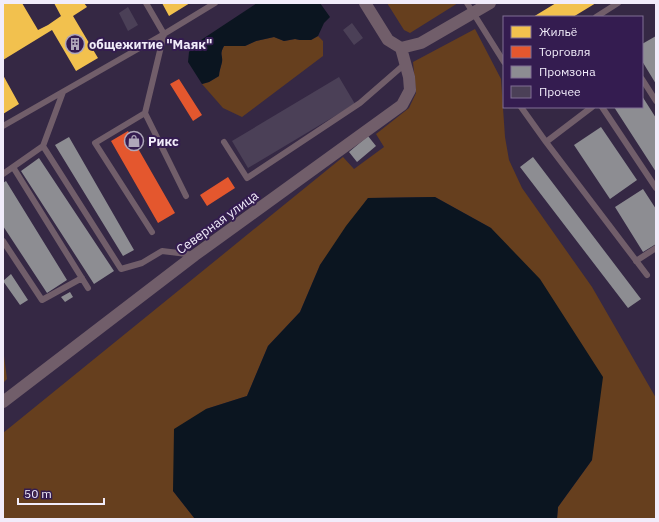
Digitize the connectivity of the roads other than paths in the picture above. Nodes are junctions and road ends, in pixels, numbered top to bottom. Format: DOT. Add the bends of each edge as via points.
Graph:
graph roads {
  1 [pos="146,3"];
  2 [pos="214,3"];
  3 [pos="365,3"];
  4 [pos="490,3"];
  5 [pos="618,3"];
  6 [pos="470,8"];
  7 [pos="598,16"];
  8 [pos="164,34"];
  9 [pos="401,48"];
  10 [pos="503,60"];
  11 [pos="406,63"];
  12 [pos="643,81"];
  13 [pos="63,92"];
  14 [pos="656,101"];
  15 [pos="523,108"];
  16 [pos="591,108"];
  17 [pos="603,108"];
  18 [pos="145,113"];
  19 [pos="3,126"];
  20 [pos="224,142"];
  21 [pos="546,142"];
  22 [pos="43,146"];
  23 [pos="13,167"];
  24 [pos="3,174"];
  25 [pos="656,188"];
  26 [pos="186,196"];
  27 [pos="152,232"];
  28 [pos="3,241"];
  29 [pos="656,248"];
  30 [pos="195,255"];
  31 [pos="636,261"];
  32 [pos="647,275"];
  33 [pos="82,278"];
  34 [pos="88,288"];
  35 [pos="3,402"];
  1 -- 8 [label="lane"];
  2 -- 8 [label="lane"];
  3 -- 9 [label="street" via="388,40"];
  4 -- 6 [label="street"];
  5 -- 7 [label="lane"];
  6 -- 9 [label="street" via="421,43"];
  6 -- 10 [label="lane"];
  8 -- 13 [label="lane"];
  8 -- 18 [label="lane"];
  9 -- 11 [label="street, Северная улица"];
  11 -- 20 [label="lane" via="360,103 247,178"];
  11 -- 30 [label="street, Северная улица" via="410,90 402,105"];
  12 -- 14 [label="lane"];
  13 -- 19 [label="lane"];
  13 -- 22 [label="lane"];
  15 -- 21 [label="lane"];
  16 -- 21 [label="lane"];
  17 -- 25 [label="lane"];
  18 -- 26 [label="lane"];
  18 -- 27 [label="lane" via="95,143"];
  21 -- 31 [label="lane"];
  22 -- 23 [label="lane"];
  22 -- 30 [label="lane" via="121,269 142,263 162,251"];
  23 -- 24 [label="lane"];
  23 -- 33 [label="lane"];
  28 -- 33 [label="lane" via="42,300"];
  29 -- 31 [label="lane"];
  30 -- 35 [label="street, Северная улица"];
  31 -- 32 [label="lane"];
  33 -- 34 [label="lane"];
}
